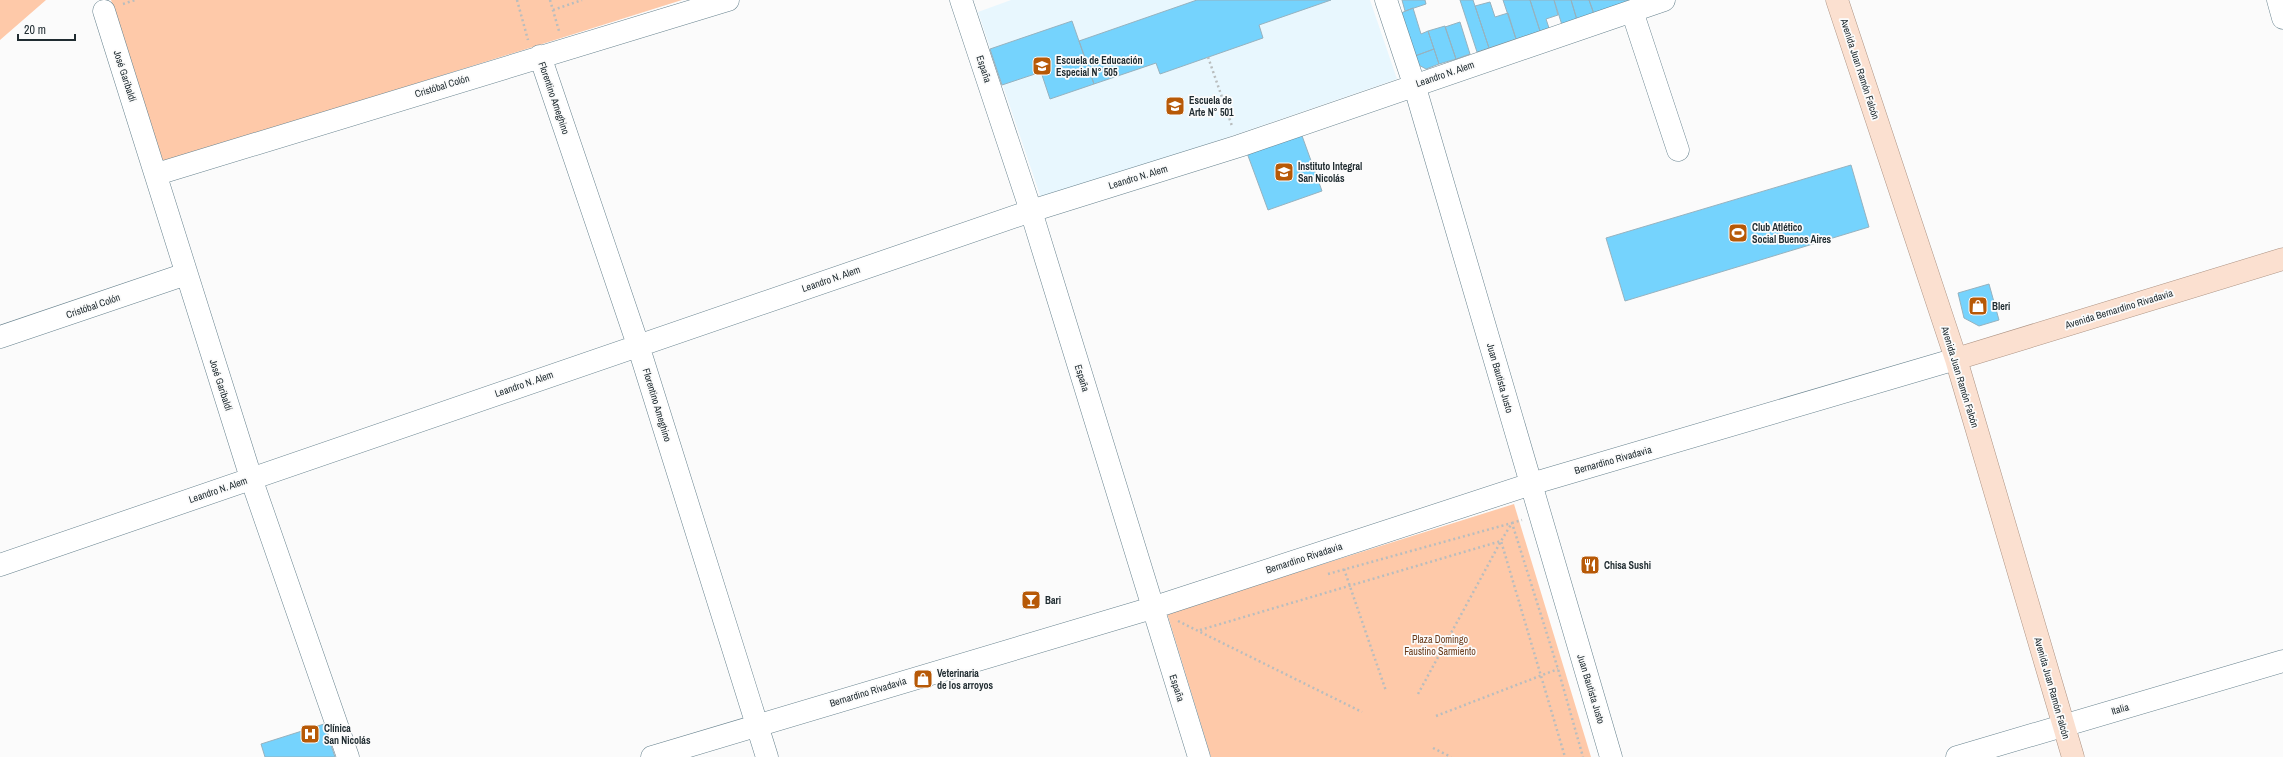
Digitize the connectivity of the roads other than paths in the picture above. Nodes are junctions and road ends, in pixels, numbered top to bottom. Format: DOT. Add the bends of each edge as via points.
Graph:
graph roads {
  1 [pos="728,0"];
  2 [pos="961,0"];
  3 [pos="1386,0"];
  4 [pos="1664,0"];
  5 [pos="1837,0"];
  6 [pos="2278,0"];
  7 [pos="104,11"];
  8 [pos="1632,11"];
  9 [pos="2283,18"];
  10 [pos="537,57"];
  11 [pos="1414,84"];
  12 [pos="1678,150"];
  13 [pos="157,174"];
  14 [pos="1031,211"];
  15 [pos="2283,259"];
  16 [pos="186,274"];
  17 [pos="0,337"];
  18 [pos="638,345"];
  19 [pos="1956,359"];
  20 [pos="251,478"];
  21 [pos="1531,484"];
  22 [pos="0,565"];
  23 [pos="1152,608"];
  24 [pos="2283,661"];
  25 [pos="758,725"];
  26 [pos="2063,726"];
  27 [pos="348,757"];
  28 [pos="652,757"];
  29 [pos="767,757"];
  30 [pos="1199,757"];
  31 [pos="1611,757"];
  32 [pos="1957,757"];
  33 [pos="2073,757"];
  1 -- 10 [label="street, Cristóbal Colón"];
  2 -- 14 [label="street, España"];
  3 -- 11 [label="street, Juan Bautista Justo"];
  4 -- 8 [label="street, Leandro N. Alem"];
  5 -- 19 [label="main road, Avenida Juan Ramón Falcón"];
  6 -- 9 [label="street"];
  7 -- 13 [label="street, José Garibaldi"];
  8 -- 11 [label="street, Leandro N. Alem"];
  8 -- 12 [label="street"];
  10 -- 13 [label="street, Cristóbal Colón"];
  10 -- 18 [label="street, Florentino Ameghino"];
  11 -- 14 [label="street, Leandro N. Alem" via="1239,146"];
  11 -- 21 [label="street, Juan Bautista Justo"];
  13 -- 16 [label="street, José Garibaldi"];
  14 -- 18 [label="street, Leandro N. Alem"];
  14 -- 23 [label="street, España"];
  15 -- 19 [label="main road, Avenida Bernardino Rivadavia"];
  16 -- 17 [label="street, Cristóbal Colón"];
  16 -- 20 [label="street, José Garibaldi"];
  18 -- 20 [label="street, Leandro N. Alem"];
  18 -- 25 [label="street, Florentino Ameghino"];
  19 -- 21 [label="street, Bernardino Rivadavia"];
  19 -- 26 [label="main road, Avenida Juan Ramón Falcón"];
  20 -- 22 [label="street, Leandro N. Alem"];
  20 -- 27 [label="street, José Garibaldi"];
  21 -- 23 [label="street, Bernardino Rivadavia"];
  21 -- 31 [label="street, Juan Bautista Justo"];
  23 -- 25 [label="street, Bernardino Rivadavia"];
  23 -- 30 [label="street, España"];
  24 -- 26 [label="street, Italia"];
  25 -- 28 [label="street, Bernardino Rivadavia"];
  25 -- 29 [label="street, Florentino Ameghino"];
  26 -- 32 [label="street, Italia"];
  26 -- 33 [label="main road, Avenida Juan Ramón Falcón"];
}
